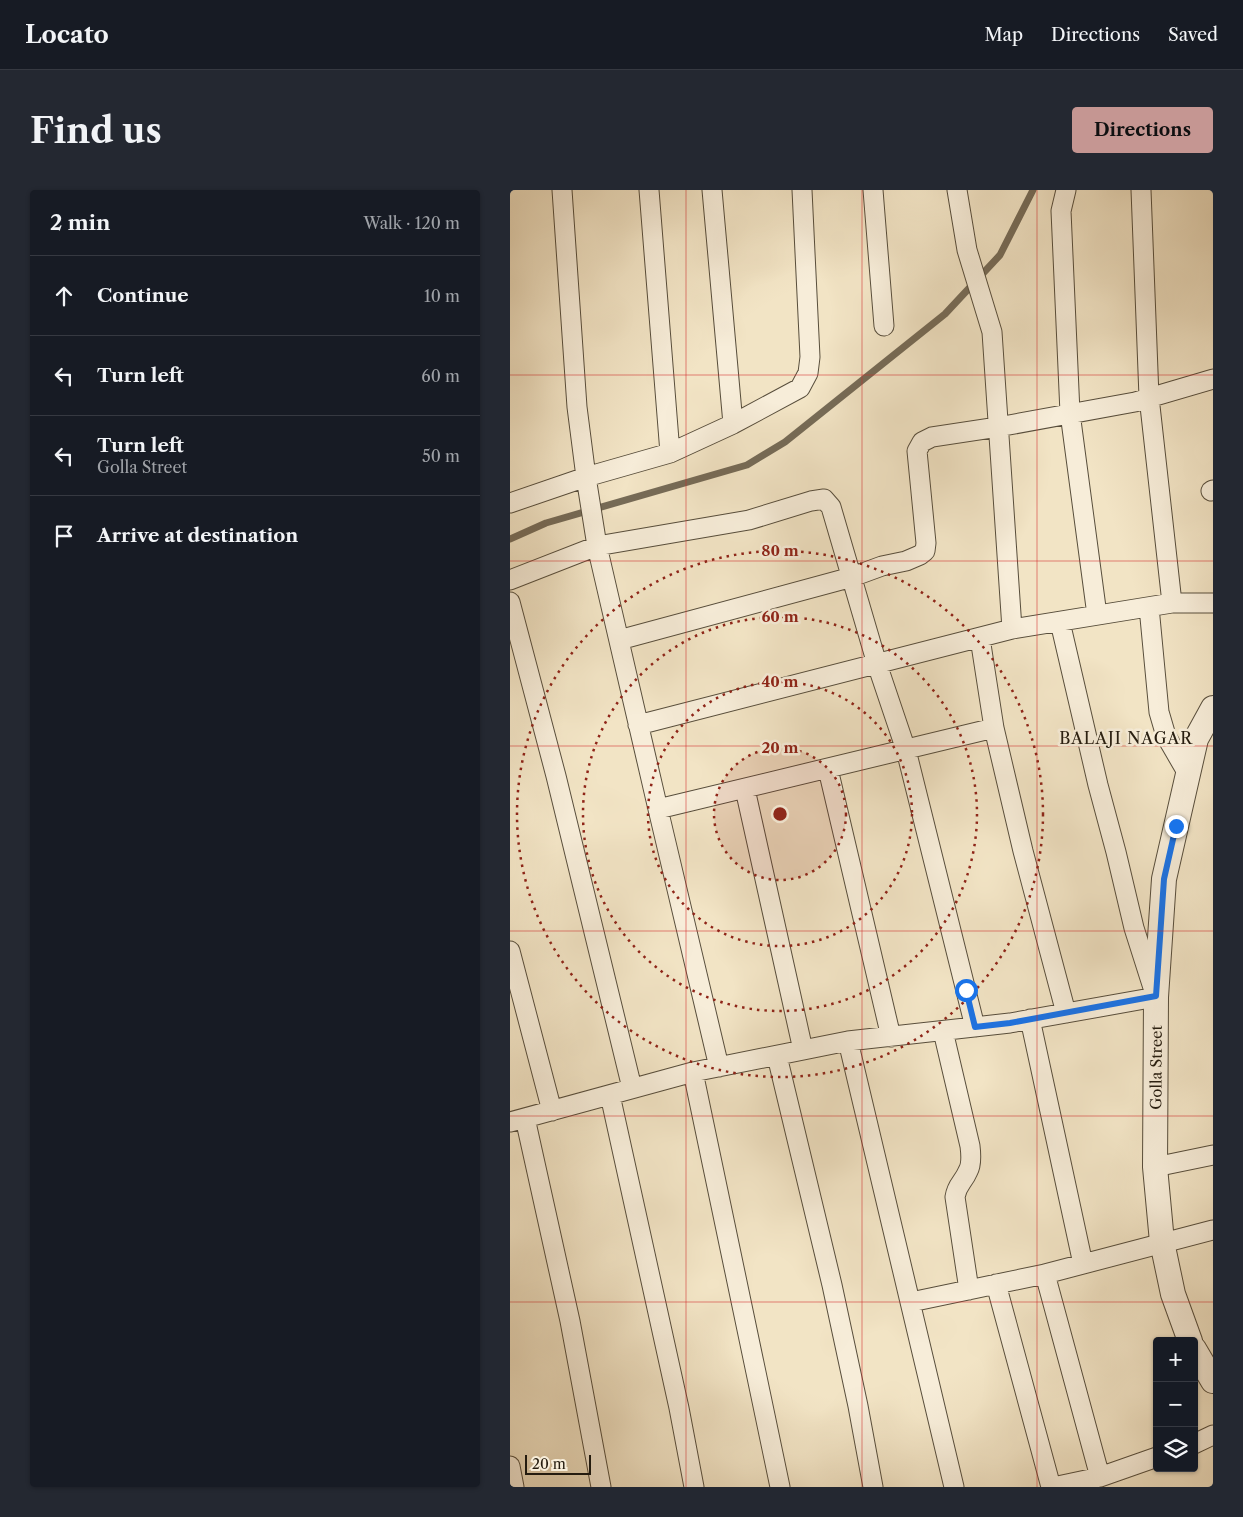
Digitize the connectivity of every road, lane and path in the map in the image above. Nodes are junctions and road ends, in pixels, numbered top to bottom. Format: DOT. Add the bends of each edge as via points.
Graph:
graph roads {
  1 [pos="562,190"];
  2 [pos="649,190"];
  3 [pos="712,190"];
  4 [pos="802,190"];
  5 [pos="873,190"];
  6 [pos="957,190"];
  7 [pos="1066,190"];
  8 [pos="1141,190"];
  9 [pos="884,326"];
  10 [pos="1213,379"];
  11 [pos="1149,397"];
  12 [pos="1070,413"];
  13 [pos="733,424"];
  14 [pos="998,427"];
  15 [pos="670,453"];
  16 [pos="586,477"];
  17 [pos="510,503"];
  18 [pos="597,546"];
  19 [pos="852,577"];
  20 [pos="510,580"];
  21 [pos="510,602"];
  22 [pos="1172,603"];
  23 [pos="1213,603"];
  24 [pos="1149,607"];
  25 [pos="1098,616"];
  26 [pos="1060,622"];
  27 [pos="1012,630"];
  28 [pos="980,638"];
  29 [pos="619,640"];
  30 [pos="877,664"];
  31 [pos="1213,708"];
  32 [pos="638,724"];
  33 [pos="994,728"];
  34 [pos="906,750"];
  35 [pos="828,769"];
  36 [pos="1188,774"];
  37 [pos="745,789"];
  38 [pos="658,810"];
  39 [pos="510,951"];
  40 [pos="1156,996"];
  41 [pos="1066,1013"];
  42 [pos="1030,1019"];
  43 [pos="975,1027"];
  44 [pos="943,1031"];
  45 [pos="891,1036"];
  46 [pos="848,1041"];
  47 [pos="803,1050"];
  48 [pos="777,1056"];
  49 [pos="719,1067"];
  50 [pos="693,1072"];
  51 [pos="632,1088"];
  52 [pos="610,1094"];
  53 [pos="552,1111"];
  54 [pos="517,1120"];
  55 [pos="1213,1155"];
  56 [pos="1155,1167"];
  57 [pos="1213,1230"];
  58 [pos="1162,1242"];
  59 [pos="1083,1264"];
  60 [pos="1045,1274"];
  61 [pos="996,1284"];
  62 [pos="969,1290"];
  63 [pos="910,1302"];
  64 [pos="1189,1337"];
  65 [pos="1198,1355"];
  66 [pos="1213,1381"];
  67 [pos="1213,1435"];
  68 [pos="1198,1442"];
  69 [pos="1153,1458"];
  70 [pos="510,1466"];
  71 [pos="1100,1477"];
  72 [pos="514,1487"];
  73 [pos="601,1487"];
  74 [pos="694,1487"];
  75 [pos="780,1487"];
  76 [pos="872,1487"];
  77 [pos="954,1487"];
  78 [pos="1052,1487"];
  1 -- 16 [label="street" via="577,407"];
  2 -- 15 [label="street"];
  3 -- 13 [label="street"];
  4 -- 13 [label="street" via="810,357 808,373 800,388"];
  5 -- 9 [label="street"];
  6 -- 14 [label="street" via="967,250 992,332"];
  7 -- 12 [label="street" via="1061,211"];
  8 -- 11 [label="street"];
  10 -- 11 [label="street"];
  11 -- 12 [label="street"];
  11 -- 22 [label="street"];
  12 -- 14 [label="street"];
  12 -- 25 [label="street"];
  13 -- 15 [label="street"];
  14 -- 19 [label="street" via="932,437 922,442 917,451 925,550 906,561"];
  14 -- 27 [label="street"];
  15 -- 16 [label="street"];
  16 -- 17 [label="street"];
  16 -- 18 [label="street"];
  18 -- 19 [label="street" via="749,520 824,499 832,507"];
  18 -- 20 [label="street"];
  18 -- 29 [label="street"];
  19 -- 29 [label="street"];
  19 -- 30 [label="street"];
  21 -- 51 [label="street"];
  22 -- 23 [label="street"];
  22 -- 24 [label="street"];
  24 -- 25 [label="street"];
  24 -- 36 [label="street" via="1160,712 1166,736"];
  25 -- 26 [label="street"];
  26 -- 27 [label="street"];
  26 -- 40 [label="street" via="1134,928"];
  27 -- 28 [label="street"];
  28 -- 30 [label="street"];
  28 -- 33 [label="street"];
  29 -- 32 [label="street"];
  30 -- 32 [label="street"];
  30 -- 34 [label="street"];
  31 -- 36 [label="street, Golla Street" via="1196,739"];
  32 -- 38 [label="street"];
  33 -- 34 [label="street"];
  33 -- 41 [label="street"];
  34 -- 35 [label="street"];
  34 -- 43 [label="street"];
  35 -- 37 [label="street"];
  35 -- 45 [label="street"];
  36 -- 40 [label="street, Golla Street" via="1164,879"];
  37 -- 38 [label="street"];
  37 -- 47 [label="street"];
  38 -- 49 [label="street"];
  39 -- 53 [label="street"];
  40 -- 41 [label="street"];
  40 -- 56 [label="street, Golla Street"];
  41 -- 42 [label="street"];
  42 -- 43 [label="street"];
  42 -- 59 [label="street"];
  43 -- 44 [label="street"];
  44 -- 45 [label="street"];
  44 -- 62 [label="street" via="970,1146 971,1161 955,1197"];
  45 -- 46 [label="street"];
  46 -- 47 [label="street"];
  46 -- 63 [label="street"];
  47 -- 48 [label="street"];
  48 -- 49 [label="street"];
  48 -- 76 [label="street" via="832,1285"];
  49 -- 50 [label="street"];
  50 -- 51 [label="street"];
  50 -- 75 [label="street"];
  51 -- 52 [label="street"];
  52 -- 53 [label="street"];
  52 -- 74 [label="street"];
  53 -- 54 [label="street"];
  54 -- 73 [label="street" via="570,1321"];
  55 -- 56 [label="street"];
  56 -- 58 [label="street, Golla Street"];
  57 -- 58 [label="street"];
  58 -- 59 [label="street"];
  58 -- 64 [label="street, Golla Street" via="1173,1294"];
  59 -- 60 [label="street"];
  60 -- 61 [label="street"];
  60 -- 71 [label="street"];
  61 -- 62 [label="street"];
  61 -- 78 [label="street"];
  62 -- 63 [label="street"];
  63 -- 77 [label="street"];
  65 -- 66 [label="street"];
  67 -- 68 [label="street"];
  69 -- 71 [label="street"];
  70 -- 72 [label="street"];
  71 -- 78 [label="street"];
}
